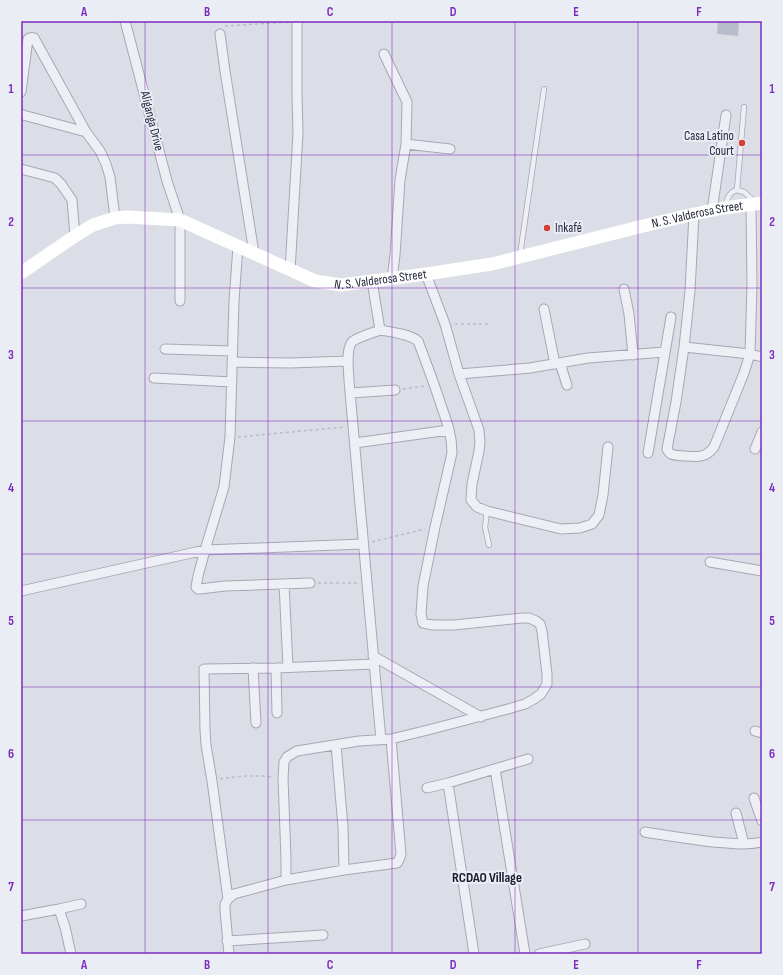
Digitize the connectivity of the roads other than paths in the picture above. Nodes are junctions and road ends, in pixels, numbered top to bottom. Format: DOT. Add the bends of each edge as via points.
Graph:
graph roads {
  1 [pos="125,21"];
  2 [pos="297,21"];
  3 [pos="220,34"];
  4 [pos="384,54"];
  5 [pos="22,71"];
  6 [pos="544,90"];
  7 [pos="21,92"];
  8 [pos="744,107"];
  9 [pos="21,114"];
  10 [pos="726,115"];
  11 [pos="86,132"];
  12 [pos="406,144"];
  13 [pos="450,149"];
  14 [pos="21,169"];
  15 [pos="737,190"];
  16 [pos="756,204"];
  17 [pos="718,209"];
  18 [pos="694,214"];
  19 [pos="115,218"];
  20 [pos="180,220"];
  21 [pos="74,236"];
  22 [pos="238,246"];
  23 [pos="254,253"];
  24 [pos="520,257"];
  25 [pos="290,271"];
  26 [pos="21,273"];
  27 [pos="426,274"];
  28 [pos="392,279"];
  29 [pos="372,281"];
  30 [pos="624,289"];
  31 [pos="180,301"];
  32 [pos="544,309"];
  33 [pos="671,317"];
  34 [pos="380,330"];
  35 [pos="684,347"];
  36 [pos="165,349"];
  37 [pos="232,351"];
  38 [pos="664,352"];
  39 [pos="750,354"];
  40 [pos="633,355"];
  41 [pos="762,357"];
  42 [pos="348,361"];
  43 [pos="232,362"];
  44 [pos="557,363"];
  45 [pos="458,374"];
  46 [pos="154,378"];
  47 [pos="232,382"];
  48 [pos="567,385"];
  49 [pos="395,390"];
  50 [pos="351,393"];
  51 [pos="449,430"];
  52 [pos="762,432"];
  53 [pos="355,443"];
  54 [pos="608,447"];
  55 [pos="755,449"];
  56 [pos="648,453"];
  57 [pos="487,511"];
  58 [pos="364,544"];
  59 [pos="489,545"];
  60 [pos="205,550"];
  61 [pos="710,562"];
  62 [pos="762,571"];
  63 [pos="310,583"];
  64 [pos="284,584"];
  65 [pos="21,591"];
  66 [pos="374,660"];
  67 [pos="288,667"];
  68 [pos="253,668"];
  69 [pos="276,668"];
  70 [pos="277,713"];
  71 [pos="481,717"];
  72 [pos="256,723"];
  73 [pos="391,739"];
  74 [pos="381,740"];
  75 [pos="336,745"];
  76 [pos="528,759"];
  77 [pos="495,769"];
  78 [pos="448,783"];
  79 [pos="427,788"];
  80 [pos="754,798"];
  81 [pos="736,813"];
  82 [pos="762,821"];
  83 [pos="645,832"];
  84 [pos="762,842"];
  85 [pos="744,844"];
  86 [pos="344,870"];
  87 [pos="286,880"];
  88 [pos="228,899"];
  89 [pos="81,904"];
  90 [pos="59,909"];
  91 [pos="21,916"];
  92 [pos="323,935"];
  93 [pos="228,941"];
  94 [pos="585,944"];
  95 [pos="71,954"];
  96 [pos="229,954"];
  97 [pos="474,954"];
  98 [pos="525,954"];
  99 [pos="539,954"];
  1 -- 20 [label="street, Aliganga Drive" via="167,181"];
  2 -- 25 [label="street" via="298,133"];
  3 -- 23 [label="street"];
  4 -- 12 [label="street" via="408,102"];
  5 -- 7 [label="street"];
  5 -- 11 [label="street" via="28,39 32,37"];
  6 -- 24 [label="lane"];
  8 -- 15 [label="lane"];
  9 -- 11 [label="street"];
  10 -- 17 [label="street"];
  11 -- 19 [label="street" via="106,164"];
  12 -- 13 [label="street"];
  12 -- 28 [label="street" via="400,180"];
  14 -- 21 [label="street" via="55,178 61,184 72,200"];
  15 -- 16 [label="lane" via="744,192"];
  15 -- 17 [label="lane" via="732,192"];
  16 -- 17 [label="main road, N. S. Valderosa Street"];
  16 -- 39 [label="street"];
  17 -- 18 [label="main road, N. S. Valderosa Street"];
  18 -- 24 [label="main road, N. S. Valderosa Street"];
  18 -- 35 [label="street"];
  19 -- 20 [label="main road, N. S. Valderosa Street"];
  19 -- 21 [label="main road, N. S. Valderosa Street" via="92,225"];
  20 -- 22 [label="main road, N. S. Valderosa Street"];
  20 -- 31 [label="street, Aliganga Drive"];
  21 -- 26 [label="main road, N. S. Valderosa Street"];
  22 -- 23 [label="main road, N. S. Valderosa Street"];
  22 -- 37 [label="street"];
  23 -- 25 [label="main road, N. S. Valderosa Street"];
  24 -- 27 [label="main road, N. S. Valderosa Street"];
  25 -- 29 [label="main road, N. S. Valderosa Street" via="315,282 341,286"];
  27 -- 28 [label="main road, N. S. Valderosa Street"];
  27 -- 45 [label="street" via="445,324"];
  28 -- 29 [label="main road, N. S. Valderosa Street"];
  29 -- 34 [label="street"];
  30 -- 40 [label="street"];
  32 -- 44 [label="street"];
  33 -- 38 [label="street"];
  34 -- 42 [label="street" via="353,341 349,348"];
  34 -- 51 [label="street" via="417,339"];
  35 -- 39 [label="street"];
  35 -- 39 [label="street" via="667,449 675,455 701,456 714,446"];
  36 -- 37 [label="street"];
  37 -- 43 [label="street"];
  38 -- 40 [label="street"];
  38 -- 56 [label="street"];
  39 -- 41 [label="street"];
  40 -- 44 [label="street"];
  42 -- 43 [label="street"];
  42 -- 50 [label="street"];
  43 -- 47 [label="street"];
  44 -- 45 [label="street"];
  44 -- 48 [label="street"];
  45 -- 57 [label="street" via="480,437 471,500 477,507"];
  46 -- 47 [label="street"];
  47 -- 60 [label="street" via="230,437 224,487"];
  49 -- 50 [label="street"];
  50 -- 53 [label="street"];
  51 -- 53 [label="street"];
  51 -- 71 [label="street" via="452,453 423,586 423,623 454,625 529,618 540,624 547,674 541,694 534,699"];
  52 -- 55 [label="street"];
  53 -- 58 [label="street"];
  54 -- 57 [label="street" via="599,515 592,524 580,528 561,529"];
  57 -- 59 [label="lane" via="484,527"];
  58 -- 60 [label="street"];
  58 -- 66 [label="street"];
  60 -- 64 [label="street" via="196,587 198,589"];
  60 -- 65 [label="street"];
  61 -- 62 [label="street"];
  63 -- 64 [label="street"];
  64 -- 67 [label="street"];
  66 -- 67 [label="street"];
  66 -- 71 [label="street"];
  66 -- 74 [label="street"];
  67 -- 69 [label="street"];
  68 -- 69 [label="street"];
  68 -- 72 [label="street"];
  68 -- 88 [label="street" via="204,669 204,730"];
  69 -- 70 [label="street"];
  71 -- 73 [label="street"];
  73 -- 74 [label="street"];
  73 -- 86 [label="street" via="401,854 399,860 397,863"];
  74 -- 75 [label="street"];
  75 -- 86 [label="street"];
  75 -- 87 [label="street" via="297,751 284,762 282,778"];
  76 -- 77 [label="street"];
  77 -- 78 [label="street"];
  77 -- 98 [label="street"];
  78 -- 79 [label="street"];
  78 -- 97 [label="street"];
  80 -- 82 [label="street"];
  81 -- 85 [label="street"];
  83 -- 85 [label="street"];
  84 -- 85 [label="street"];
  86 -- 87 [label="street"];
  87 -- 88 [label="street" via="234,894"];
  88 -- 93 [label="street" via="225,904"];
  89 -- 90 [label="street"];
  90 -- 91 [label="street"];
  90 -- 95 [label="street"];
  92 -- 93 [label="street"];
  93 -- 96 [label="street"];
  94 -- 99 [label="street"];
}
